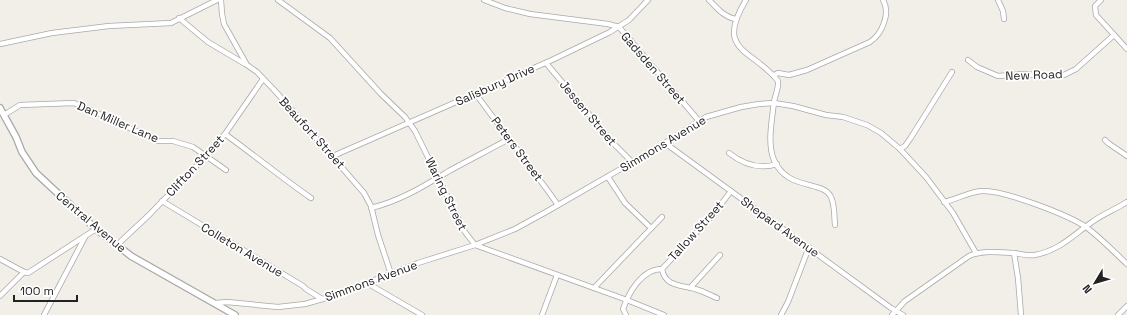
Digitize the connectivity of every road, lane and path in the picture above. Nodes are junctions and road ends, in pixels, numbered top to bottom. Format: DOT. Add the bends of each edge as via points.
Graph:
graph roads {
  1 [pos="217,0"];
  2 [pos="221,0"];
  3 [pos="278,0"];
  4 [pos="484,0"];
  5 [pos="648,0"];
  6 [pos="709,0"];
  7 [pos="746,0"];
  8 [pos="884,0"];
  9 [pos="998,0"];
  10 [pos="1101,0"];
  11 [pos="179,18"];
  12 [pos="735,19"];
  13 [pos="1004,19"];
  14 [pos="619,27"];
  15 [pos="1114,35"];
  16 [pos="0,44"];
  17 [pos="1127,50"];
  18 [pos="968,60"];
  19 [pos="546,63"];
  20 [pos="247,65"];
  21 [pos="952,72"];
  22 [pos="774,75"];
  23 [pos="263,79"];
  24 [pos="475,93"];
  25 [pos="774,103"];
  26 [pos="0,108"];
  27 [pos="4,115"];
  28 [pos="699,121"];
  29 [pos="410,123"];
  30 [pos="225,134"];
  31 [pos="509,139"];
  32 [pos="1105,140"];
  33 [pos="665,143"];
  34 [pos="900,149"];
  35 [pos="729,153"];
  36 [pos="333,156"];
  37 [pos="1127,156"];
  38 [pos="205,157"];
  39 [pos="632,162"];
  40 [pos="777,164"];
  41 [pos="226,170"];
  42 [pos="608,177"];
  43 [pos="438,178"];
  44 [pos="731,191"];
  45 [pos="311,198"];
  46 [pos="162,201"];
  47 [pos="944,202"];
  48 [pos="1127,202"];
  49 [pos="558,206"];
  50 [pos="372,208"];
  51 [pos="662,217"];
  52 [pos="835,225"];
  53 [pos="1086,227"];
  54 [pos="651,228"];
  55 [pos="96,229"];
  56 [pos="85,236"];
  57 [pos="117,245"];
  58 [pos="475,245"];
  59 [pos="809,247"];
  60 [pos="976,253"];
  61 [pos="1014,254"];
  62 [pos="720,255"];
  63 [pos="0,259"];
  64 [pos="1127,264"];
  65 [pos="662,269"];
  66 [pos="24,272"];
  67 [pos="391,274"];
  68 [pos="557,275"];
  69 [pos="367,283"];
  70 [pos="594,288"];
  71 [pos="690,288"];
  72 [pos="0,296"];
  73 [pos="717,298"];
  74 [pos="322,299"];
  75 [pos="627,300"];
  76 [pos="216,303"];
  77 [pos="1127,306"];
  78 [pos="894,313"];
  79 [pos="44,315"];
  80 [pos="234,315"];
  81 [pos="422,315"];
  82 [pos="542,315"];
  83 [pos="626,315"];
  84 [pos="664,315"];
  85 [pos="781,315"];
  86 [pos="903,315"];
  87 [pos="1021,315"];
  88 [pos="1118,315"];
  1 -- 11 [label="street"];
  2 -- 20 [label="street, Beaufort Street" via="224,24"];
  3 -- 29 [label="street, Waring Street" via="330,38"];
  4 -- 14 [label="street, Gadsden Street" via="530,14"];
  5 -- 14 [label="street, Salisbury Drive"];
  6 -- 12 [label="street" via="726,16"];
  7 -- 12 [label="street"];
  8 -- 22 [label="street" via="886,12 883,25 880,33 870,42 807,70 789,75"];
  9 -- 13 [label="street"];
  10 -- 15 [label="street" via="1094,10"];
  11 -- 16 [label="street" via="171,24 109,26 52,33"];
  11 -- 20 [label="street" via="208,42"];
  12 -- 22 [label="street" via="734,35 739,46"];
  14 -- 19 [label="street, Salisbury Drive"];
  14 -- 28 [label="street, Gadsden Street"];
  15 -- 17 [label="street"];
  15 -- 18 [label="street, New Road" via="1076,69 1064,75 998,76"];
  19 -- 24 [label="street, Salisbury Drive"];
  19 -- 39 [label="street, Jessen Street"];
  20 -- 23 [label="street, Beaufort Street"];
  21 -- 34 [label="street" via="910,139"];
  22 -- 25 [label="street" via="778,84"];
  23 -- 30 [label="street, Clifton Street"];
  23 -- 36 [label="street, Beaufort Street"];
  24 -- 29 [label="street, Salisbury Drive"];
  24 -- 31 [label="street, Peters Street"];
  25 -- 28 [label="street, Simmons Avenue" via="750,105"];
  25 -- 34 [label="street, Simmons Avenue" via="843,116 881,133"];
  25 -- 40 [label="street" via="771,147"];
  26 -- 27 [label="street, Central Avenue"];
  27 -- 38 [label="street, Dan Miller Lane" via="20,105 74,103 158,141 173,141 193,147"];
  27 -- 55 [label="street, Central Avenue" via="36,174"];
  28 -- 33 [label="street, Simmons Avenue"];
  29 -- 36 [label="street, Salisbury Drive"];
  29 -- 43 [label="street, Waring Street"];
  30 -- 38 [label="street, Clifton Street"];
  30 -- 45 [label="street"];
  31 -- 43 [label="street"];
  31 -- 49 [label="street, Peters Street"];
  32 -- 37 [label="street"];
  33 -- 39 [label="street, Simmons Avenue"];
  33 -- 44 [label="street, Shepard Avenue"];
  34 -- 47 [label="street, Simmons Avenue" via="926,177"];
  35 -- 40 [label="street" via="740,161 762,167"];
  36 -- 50 [label="street, Beaufort Street" via="362,188"];
  38 -- 41 [label="street, Dan Miller Lane"];
  38 -- 46 [label="street, Clifton Street"];
  39 -- 42 [label="street, Simmons Avenue"];
  40 -- 52 [label="street" via="789,178 826,191 831,197"];
  42 -- 49 [label="street, Simmons Avenue"];
  42 -- 54 [label="street" via="625,204"];
  43 -- 50 [label="street" via="400,198"];
  43 -- 58 [label="street, Waring Street" via="465,232"];
  44 -- 59 [label="street, Shepard Avenue"];
  44 -- 65 [label="street, Tallow Street" via="713,215"];
  46 -- 57 [label="street, Clifton Street"];
  46 -- 74 [label="street, Colleton Avenue"];
  47 -- 53 [label="street" via="978,192 994,192 1017,197"];
  47 -- 60 [label="street, Simmons Avenue"];
  48 -- 53 [label="street"];
  49 -- 58 [label="street, Simmons Avenue" via="519,227"];
  50 -- 67 [label="street, Beaufort Street"];
  51 -- 54 [label="street"];
  53 -- 61 [label="street" via="1046,252 1032,255"];
  53 -- 64 [label="street"];
  54 -- 70 [label="street"];
  55 -- 56 [label="street"];
  55 -- 57 [label="street, Central Avenue"];
  56 -- 66 [label="street" via="28,273"];
  56 -- 79 [label="street"];
  57 -- 76 [label="street, Central Avenue" via="150,267"];
  58 -- 67 [label="street, Simmons Avenue"];
  58 -- 68 [label="street"];
  59 -- 78 [label="street, Shepard Avenue"];
  59 -- 85 [label="street"];
  60 -- 61 [label="street"];
  60 -- 78 [label="street" via="905,301"];
  61 -- 87 [label="street"];
  62 -- 71 [label="street"];
  63 -- 66 [label="street"];
  65 -- 71 [label="street" via="663,275 672,283"];
  65 -- 75 [label="street, Tallow Street" via="646,273"];
  66 -- 72 [label="street"];
  67 -- 69 [label="street, Simmons Avenue"];
  68 -- 70 [label="street"];
  68 -- 82 [label="street"];
  69 -- 74 [label="street, Simmons Avenue"];
  69 -- 81 [label="street"];
  70 -- 75 [label="street"];
  71 -- 73 [label="street"];
  74 -- 76 [label="street, Simmons Avenue" via="291,306"];
  75 -- 83 [label="street" via="623,309"];
  75 -- 84 [label="street"];
  76 -- 80 [label="street, Central Avenue"];
  77 -- 88 [label="street"];
  78 -- 86 [label="street, Shepard Avenue"];
}
